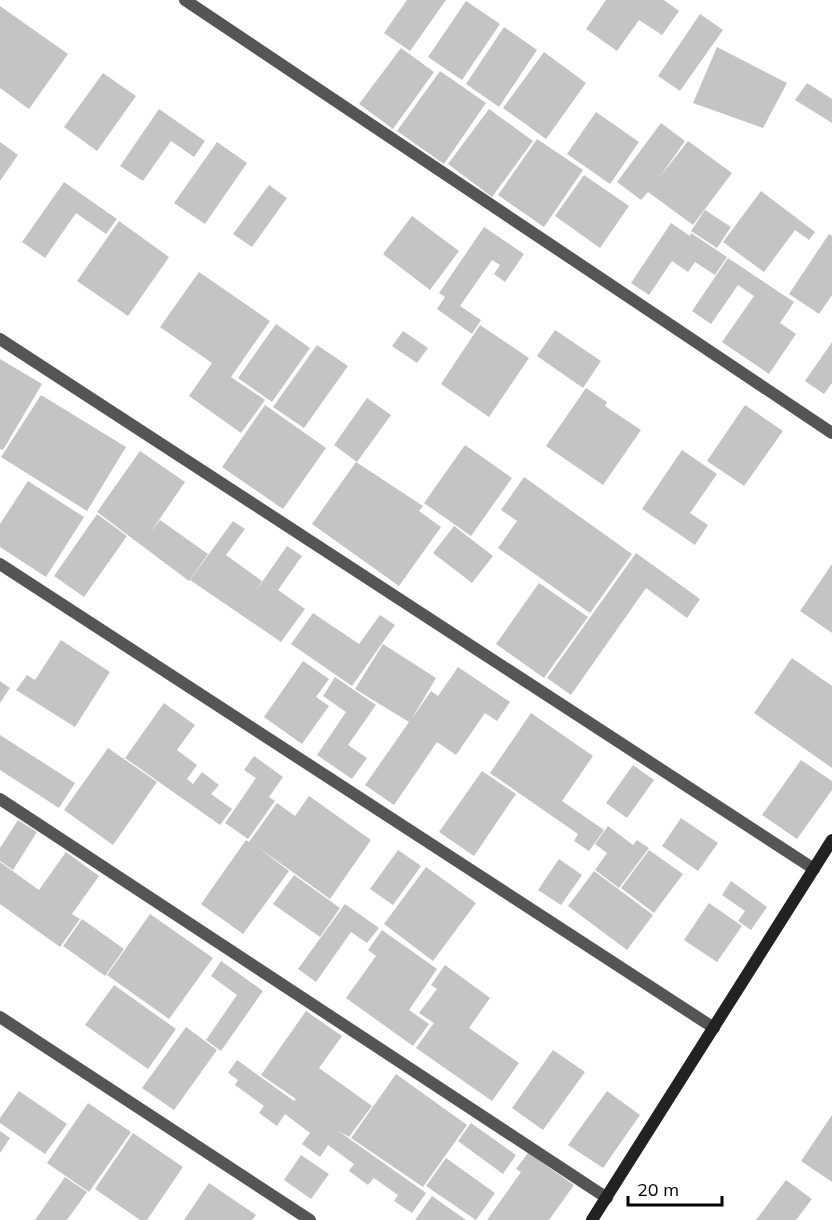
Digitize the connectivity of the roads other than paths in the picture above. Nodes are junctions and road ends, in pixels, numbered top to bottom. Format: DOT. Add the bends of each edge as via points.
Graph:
graph roads {
  1 [pos="185,0"];
  2 [pos="0,339"];
  3 [pos="832,433"];
  4 [pos="0,564"];
  5 [pos="0,799"];
  6 [pos="832,840"];
  7 [pos="814,869"];
  8 [pos="0,1017"];
  9 [pos="714,1028"];
  10 [pos="607,1198"];
  11 [pos="310,1220"];
  12 [pos="592,1220"];
  1 -- 3 [label="street"];
  2 -- 7 [label="street"];
  4 -- 9 [label="street"];
  5 -- 10 [label="street"];
  6 -- 7 [label="street"];
  7 -- 9 [label="street"];
  8 -- 11 [label="street"];
  9 -- 10 [label="street"];
  10 -- 12 [label="street"];
}
